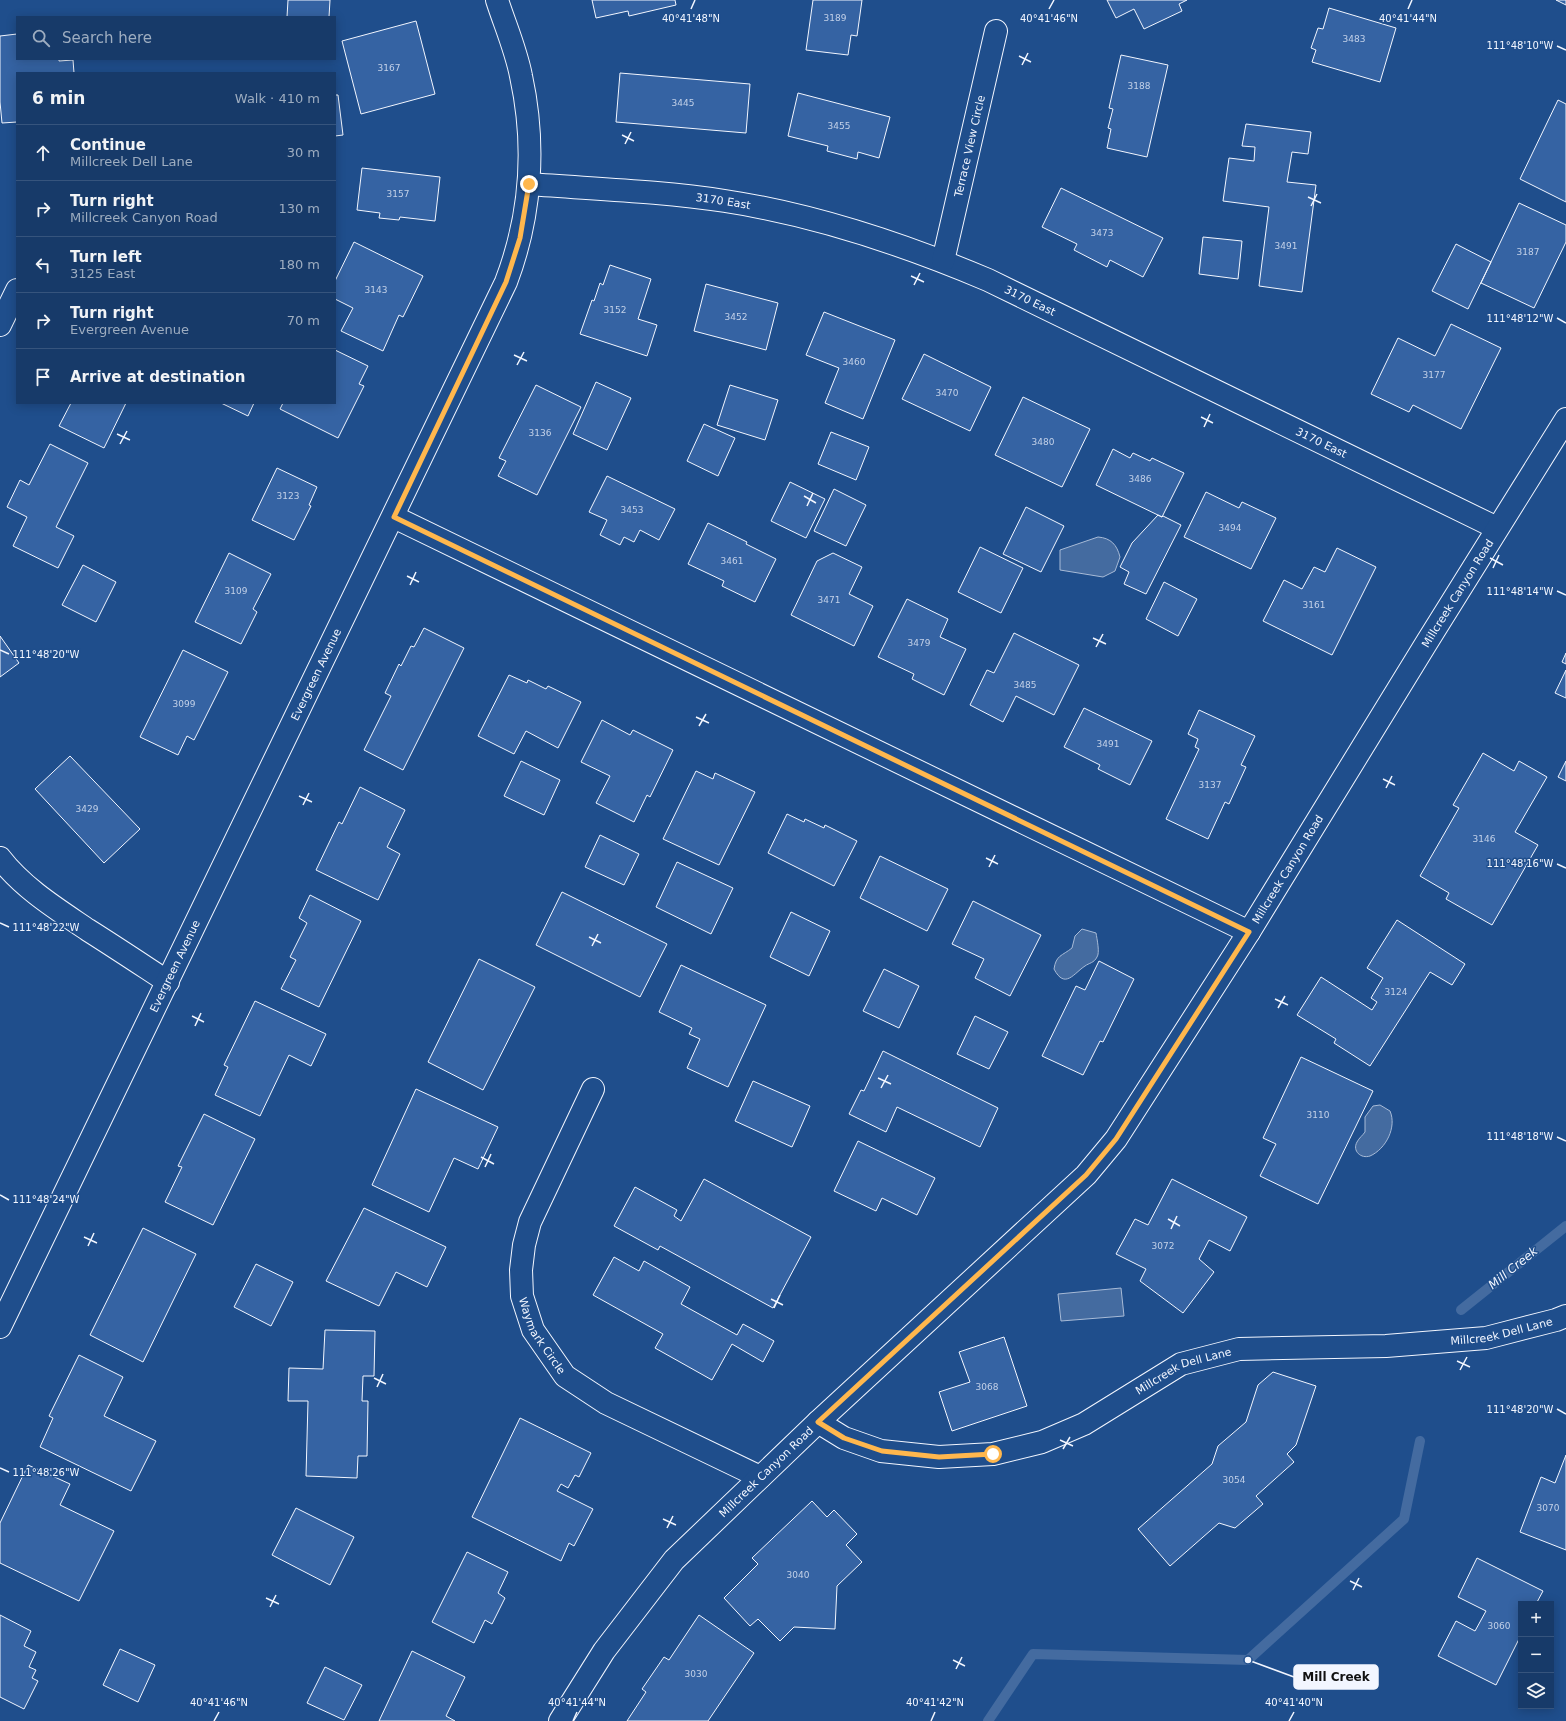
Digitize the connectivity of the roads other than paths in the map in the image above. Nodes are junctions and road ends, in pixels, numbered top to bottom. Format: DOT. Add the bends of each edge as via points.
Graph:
graph roads {
  1 [pos="497,0"];
  2 [pos="996,32"];
  3 [pos="529,184"];
  4 [pos="943,261"];
  5 [pos="16,292"];
  6 [pos="0,325"];
  7 [pos="1566,419"];
  8 [pos="394,517"];
  9 [pos="1497,528"];
  10 [pos="0,858"];
  11 [pos="1249,932"];
  12 [pos="168,982"];
  13 [pos="593,1089"];
  14 [pos="1566,1316"];
  15 [pos="0,1327"];
  16 [pos="818,1422"];
  17 [pos="760,1477"];
  18 [pos="560,1721"];
  1 -- 3 [label="street, Evergreen Avenue" via="521,74 529,128"];
  2 -- 4 [label="street, Terrace View Circle"];
  3 -- 4 [label="street, 3170 East" via="678,194 774,210 867,234"];
  3 -- 8 [label="street, Evergreen Avenue" via="520,238 506,282"];
  4 -- 9 [label="street, 3170 East" via="988,280"];
  5 -- 6 [label="street"];
  7 -- 9 [label="street, Millcreek Canyon Road"];
  8 -- 11 [label="street"];
  8 -- 12 [label="street, Evergreen Avenue"];
  9 -- 11 [label="street, Millcreek Canyon Road"];
  10 -- 12 [label="street" via="32,890 61,912"];
  11 -- 16 [label="street, Millcreek Canyon Road" via="1116,1139 1086,1175"];
  12 -- 15 [label="street, Evergreen Avenue"];
  13 -- 17 [label="street, Waymark Circle" via="530,1222 524,1245 521,1270 522,1296 533,1330 565,1376 606,1403"];
  14 -- 16 [label="street, Millcreek Dell Lane" via="1486,1338 1386,1346 1239,1349 1181,1364 1084,1424 1042,1442 993,1454 939,1457 882,1451 844,1438"];
  16 -- 17 [label="street, Millcreek Canyon Road"];
  17 -- 18 [label="street, Millcreek Canyon Road" via="674,1560 604,1651"];
}
